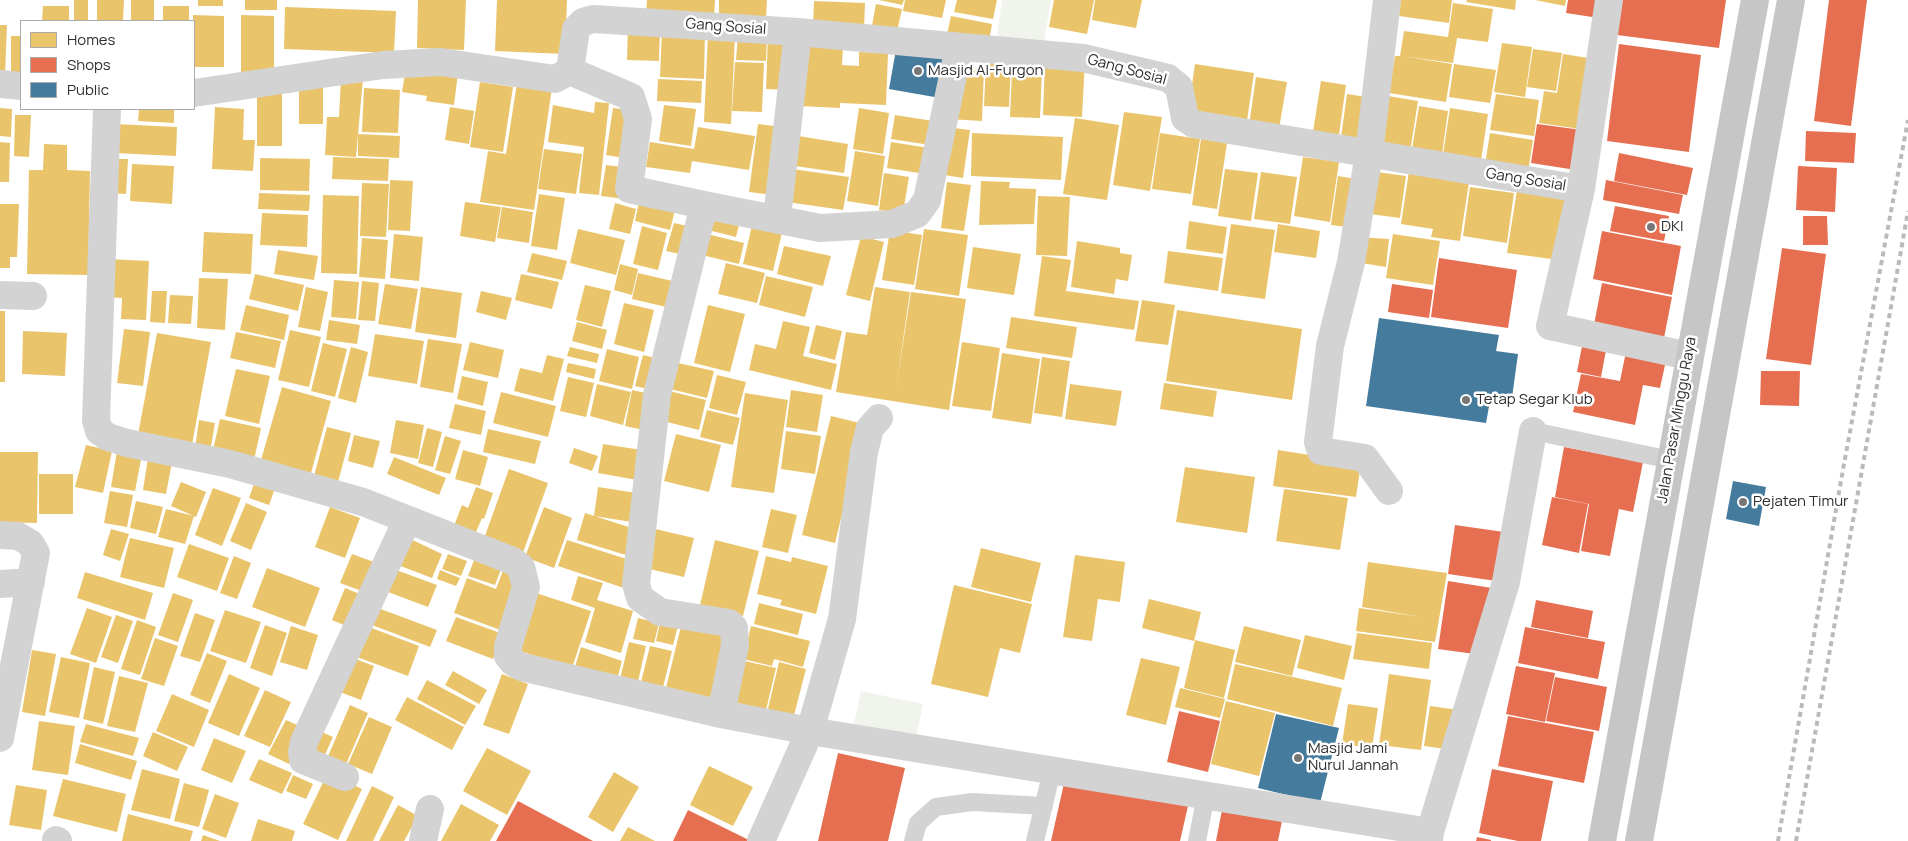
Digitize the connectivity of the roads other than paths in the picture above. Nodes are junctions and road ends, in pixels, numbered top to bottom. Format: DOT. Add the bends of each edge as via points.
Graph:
graph roads {
  1 [pos="1387,0"];
  2 [pos="1609,0"];
  3 [pos="1755,0"];
  4 [pos="1791,0"];
  5 [pos="798,32"];
  6 [pos="959,47"];
  7 [pos="570,71"];
  8 [pos="0,84"];
  9 [pos="20,86"];
  10 [pos="195,93"];
  11 [pos="107,110"];
  12 [pos="1369,154"];
  13 [pos="1581,189"];
  14 [pos="704,205"];
  15 [pos="777,218"];
  16 [pos="0,295"];
  17 [pos="33,296"];
  18 [pos="1689,356"];
  19 [pos="879,418"];
  20 [pos="1535,432"];
  21 [pos="1670,460"];
  22 [pos="1389,490"];
  23 [pos="407,520"];
  24 [pos="0,535"];
  25 [pos="31,582"];
  26 [pos="0,584"];
  27 [pos="721,714"];
  28 [pos="810,731"];
  29 [pos="0,738"];
  30 [pos="1052,771"];
  31 [pos="345,777"];
  32 [pos="1206,795"];
  33 [pos="1044,806"];
  34 [pos="430,809"];
  35 [pos="1429,836"];
  36 [pos="423,841"];
  37 [pos="761,841"];
  38 [pos="913,841"];
  39 [pos="1035,841"];
  40 [pos="1196,841"];
  41 [pos="1602,841"];
  42 [pos="1639,841"];
  1 -- 12 [label="street"];
  2 -- 13 [label="street"];
  3 -- 18 [label="main road, Jalan Pasar Minggu Raya"];
  4 -- 42 [label="main road"];
  5 -- 6 [label="street, Gang Sosial"];
  5 -- 7 [label="street, Gang Sosial" via="592,18 576,29"];
  5 -- 15 [label="street"];
  6 -- 12 [label="street, Gang Sosial" via="1083,58 1168,78 1179,87 1185,118 1194,124"];
  6 -- 15 [label="street" via="927,200 917,214 892,224 820,228"];
  7 -- 10 [label="street" via="555,79 441,62 383,66"];
  7 -- 14 [label="street" via="631,97 638,119 629,189"];
  8 -- 9 [label="street"];
  11 -- 23 [label="street" via="96,420 99,431 127,443 286,479 363,502"];
  12 -- 13 [label="street, Gang Sosial"];
  12 -- 22 [label="street" via="1351,262 1330,346 1318,442 1321,451 1365,458"];
  13 -- 18 [label="street, Gang Sosial" via="1563,329"];
  14 -- 15 [label="street"];
  14 -- 27 [label="street" via="657,395 636,584 640,598 660,612 729,623 734,628 735,645"];
  16 -- 17 [label="street"];
  18 -- 21 [label="main road, Jalan Pasar Minggu Raya"];
  19 -- 28 [label="street" via="870,428 864,452 842,620"];
  20 -- 21 [label="lane"];
  20 -- 35 [label="street" via="1506,582"];
  21 -- 41 [label="main road, Jalan Pasar Minggu Raya"];
  23 -- 27 [label="street" via="521,567 526,587 508,646 508,656 513,662 522,667"];
  23 -- 31 [label="street" via="304,742 303,760"];
  24 -- 25 [label="street" via="18,536 30,543 36,553"];
  25 -- 26 [label="street"];
  25 -- 29 [label="street"];
  27 -- 28 [label="street"];
  28 -- 30 [label="street"];
  28 -- 37 [label="street"];
  30 -- 32 [label="street"];
  30 -- 33 [label="lane"];
  32 -- 35 [label="street"];
  32 -- 40 [label="lane"];
  33 -- 38 [label="lane" via="972,802 936,807 918,823"];
  33 -- 39 [label="lane"];
  34 -- 36 [label="street"];
}
